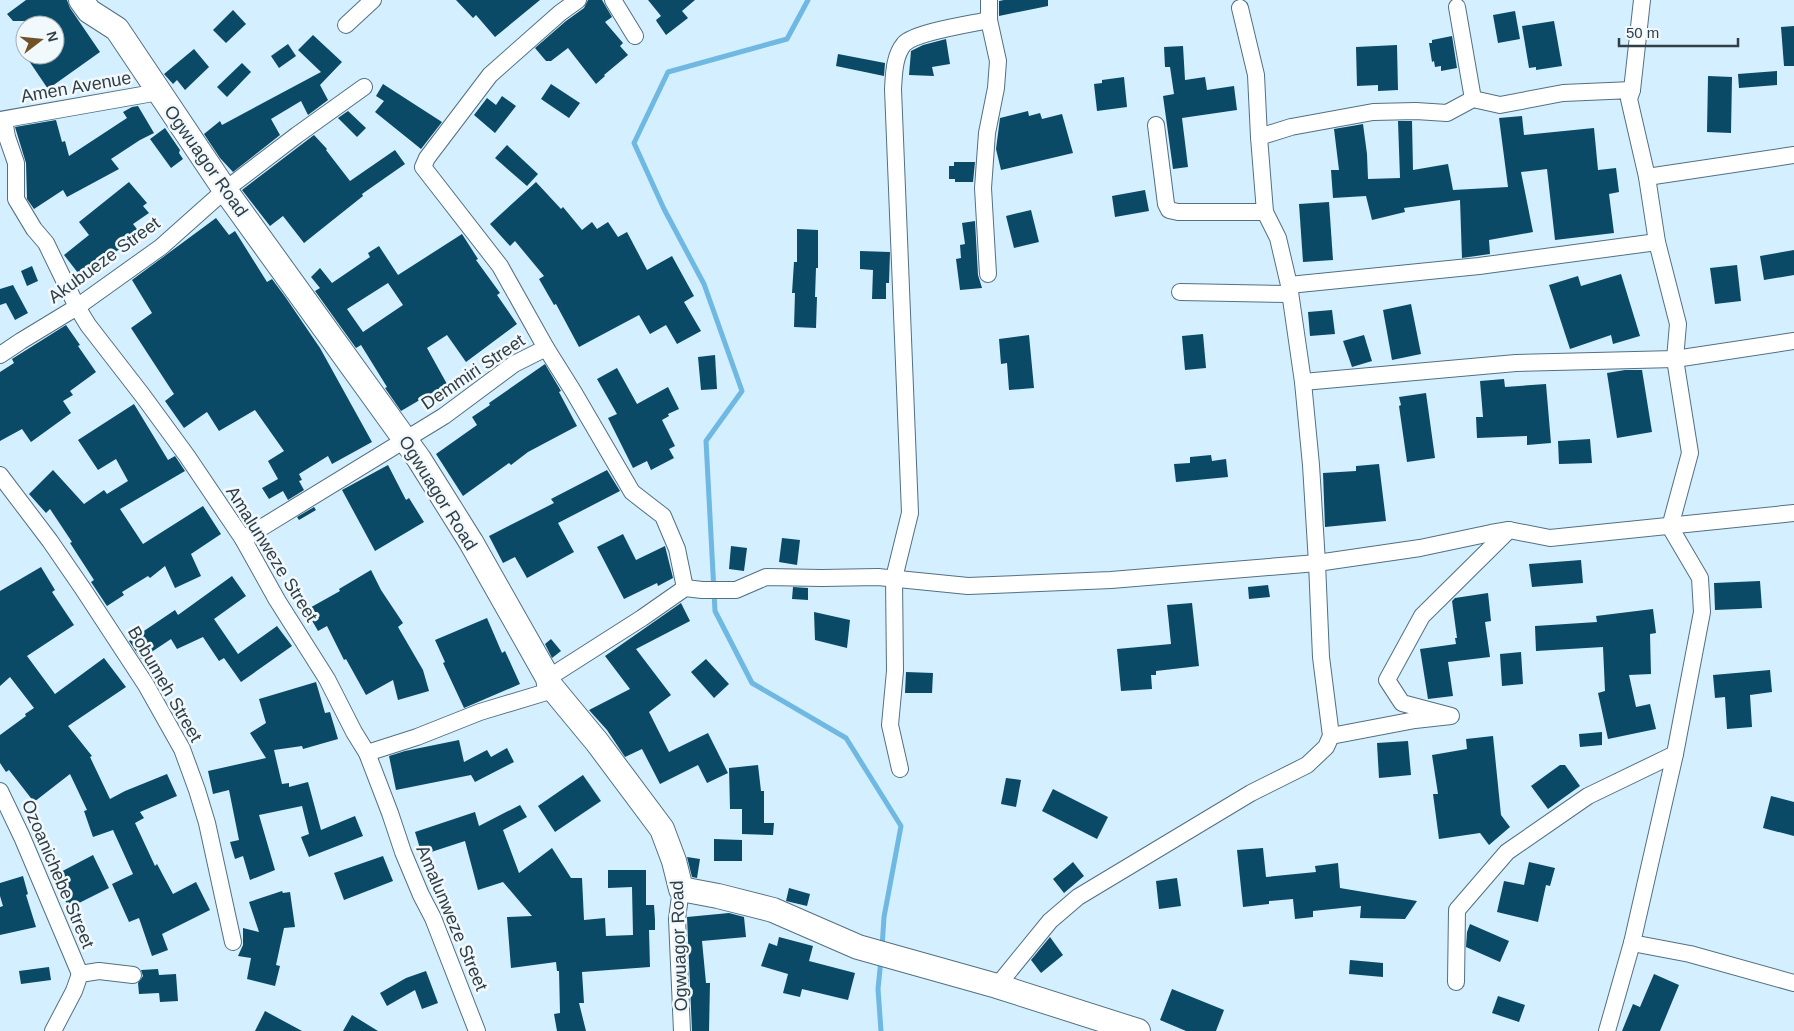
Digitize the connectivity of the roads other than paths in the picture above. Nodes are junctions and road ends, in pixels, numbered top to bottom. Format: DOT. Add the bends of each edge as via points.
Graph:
graph roads {
  1 [pos="81,0"];
  2 [pos="373,0"];
  3 [pos="578,0"];
  4 [pos="613,0"];
  5 [pos="989,0"];
  6 [pos="1642,0"];
  7 [pos="1457,7"];
  8 [pos="1240,8"];
  9 [pos="989,20"];
  10 [pos="346,24"];
  11 [pos="635,36"];
  12 [pos="364,87"];
  13 [pos="1632,90"];
  14 [pos="159,92"];
  15 [pos="1473,99"];
  16 [pos="2,120"];
  17 [pos="1156,125"];
  18 [pos="1259,137"];
  19 [pos="1794,155"];
  20 [pos="1647,177"];
  21 [pos="225,190"];
  22 [pos="1265,212"];
  23 [pos="1657,242"];
  24 [pos="988,274"];
  25 [pos="1290,289"];
  26 [pos="1180,292"];
  27 [pos="77,307"];
  28 [pos="1794,341"];
  29 [pos="546,348"];
  30 [pos="0,355"];
  31 [pos="1675,359"];
  32 [pos="1302,382"];
  33 [pos="406,439"];
  34 [pos="0,475"];
  35 [pos="1794,513"];
  36 [pos="1670,527"];
  37 [pos="1509,530"];
  38 [pos="243,539"];
  39 [pos="1317,563"];
  40 [pos="894,578"];
  41 [pos="685,588"];
  42 [pos="550,684"];
  43 [pos="1331,736"];
  44 [pos="367,753"];
  45 [pos="1675,754"];
  46 [pos="900,769"];
  47 [pos="0,791"];
  48 [pos="681,889"];
  49 [pos="232,942"];
  50 [pos="1632,943"];
  51 [pos="80,974"];
  52 [pos="133,976"];
  53 [pos="1456,982"];
  54 [pos="1794,983"];
  55 [pos="996,986"];
  56 [pos="53,1031"];
  57 [pos="477,1031"];
  58 [pos="682,1031"];
  59 [pos="1138,1031"];
  60 [pos="1607,1031"];
  1 -- 14 [label="street, Ogwuagor Road" via="117,29"];
  2 -- 10 [label="street"];
  3 -- 29 [label="street, Demmiri Street" via="490,75 426,158 423,168 500,266"];
  4 -- 11 [label="street"];
  5 -- 9 [label="street"];
  6 -- 13 [label="street"];
  7 -- 15 [label="street"];
  8 -- 18 [label="street" via="1256,75"];
  9 -- 24 [label="street" via="998,61 983,188"];
  9 -- 40 [label="street" via="909,40 897,56 894,71 910,513"];
  12 -- 21 [label="street, Akubueze Street"];
  13 -- 15 [label="street" via="1563,93 1500,105"];
  13 -- 20 [label="street" via="1630,99"];
  14 -- 16 [label="street, Amen Avenue"];
  14 -- 21 [label="street, Ogwuagor Road"];
  15 -- 18 [label="street" via="1447,113 1416,110 1373,112 1291,127"];
  16 -- 27 [label="street, Amalunweze Street" via="16,163 16,199 46,243"];
  17 -- 22 [label="street" via="1169,210"];
  18 -- 22 [label="street"];
  19 -- 20 [label="street"];
  20 -- 23 [label="street"];
  21 -- 27 [label="street, Akubueze Street" via="161,247"];
  21 -- 33 [label="street, Ogwuagor Road"];
  22 -- 25 [label="street" via="1278,238"];
  23 -- 25 [label="street"];
  23 -- 31 [label="street" via="1678,324"];
  25 -- 26 [label="street"];
  25 -- 32 [label="street"];
  27 -- 30 [label="street, Akubueze Street"];
  27 -- 38 [label="street, Amalunweze Street" via="187,456"];
  28 -- 31 [label="street"];
  29 -- 33 [label="street, Demmiri Street" via="514,364 444,416"];
  29 -- 41 [label="street" via="632,492 663,516 677,549"];
  31 -- 32 [label="street" via="1516,363"];
  31 -- 36 [label="street" via="1690,453"];
  32 -- 39 [label="street"];
  33 -- 38 [label="street, Demmiri Street"];
  33 -- 42 [label="street, Ogwuagor Road" via="463,528"];
  34 -- 49 [label="street, Bobumeh Street" via="83,589 146,685 182,749 207,823"];
  35 -- 36 [label="street"];
  36 -- 37 [label="street" via="1550,538"];
  36 -- 45 [label="street" via="1700,578 1702,612"];
  37 -- 39 [label="street" via="1420,548"];
  37 -- 43 [label="street" via="1422,616 1387,680 1402,704 1452,716"];
  38 -- 44 [label="street, Amalunweze Street"];
  39 -- 40 [label="street" via="1111,580 968,586"];
  39 -- 43 [label="street" via="1321,658"];
  40 -- 41 [label="street" via="766,576 736,590"];
  40 -- 46 [label="street" via="895,671 890,725"];
  41 -- 42 [label="street"];
  42 -- 44 [label="street" via="417,737"];
  42 -- 48 [label="street, Ogwuagor Road" via="662,828"];
  43 -- 55 [label="street" via="1326,747 1307,765 1251,793 1078,897 1050,921"];
  44 -- 57 [label="street, Amalunweze Street" via="403,852 443,942"];
  45 -- 50 [label="street"];
  45 -- 53 [label="street" via="1588,796 1507,852 1457,910"];
  47 -- 51 [label="street, Ozoanichebe Street"];
  48 -- 55 [label="street" via="773,910 858,947"];
  48 -- 58 [label="street, Ogwuagor Road" via="678,918"];
  50 -- 54 [label="street" via="1690,954"];
  50 -- 60 [label="street"];
  51 -- 52 [label="street" via="99,971"];
  51 -- 56 [label="street"];
  55 -- 59 [label="street"];
}
